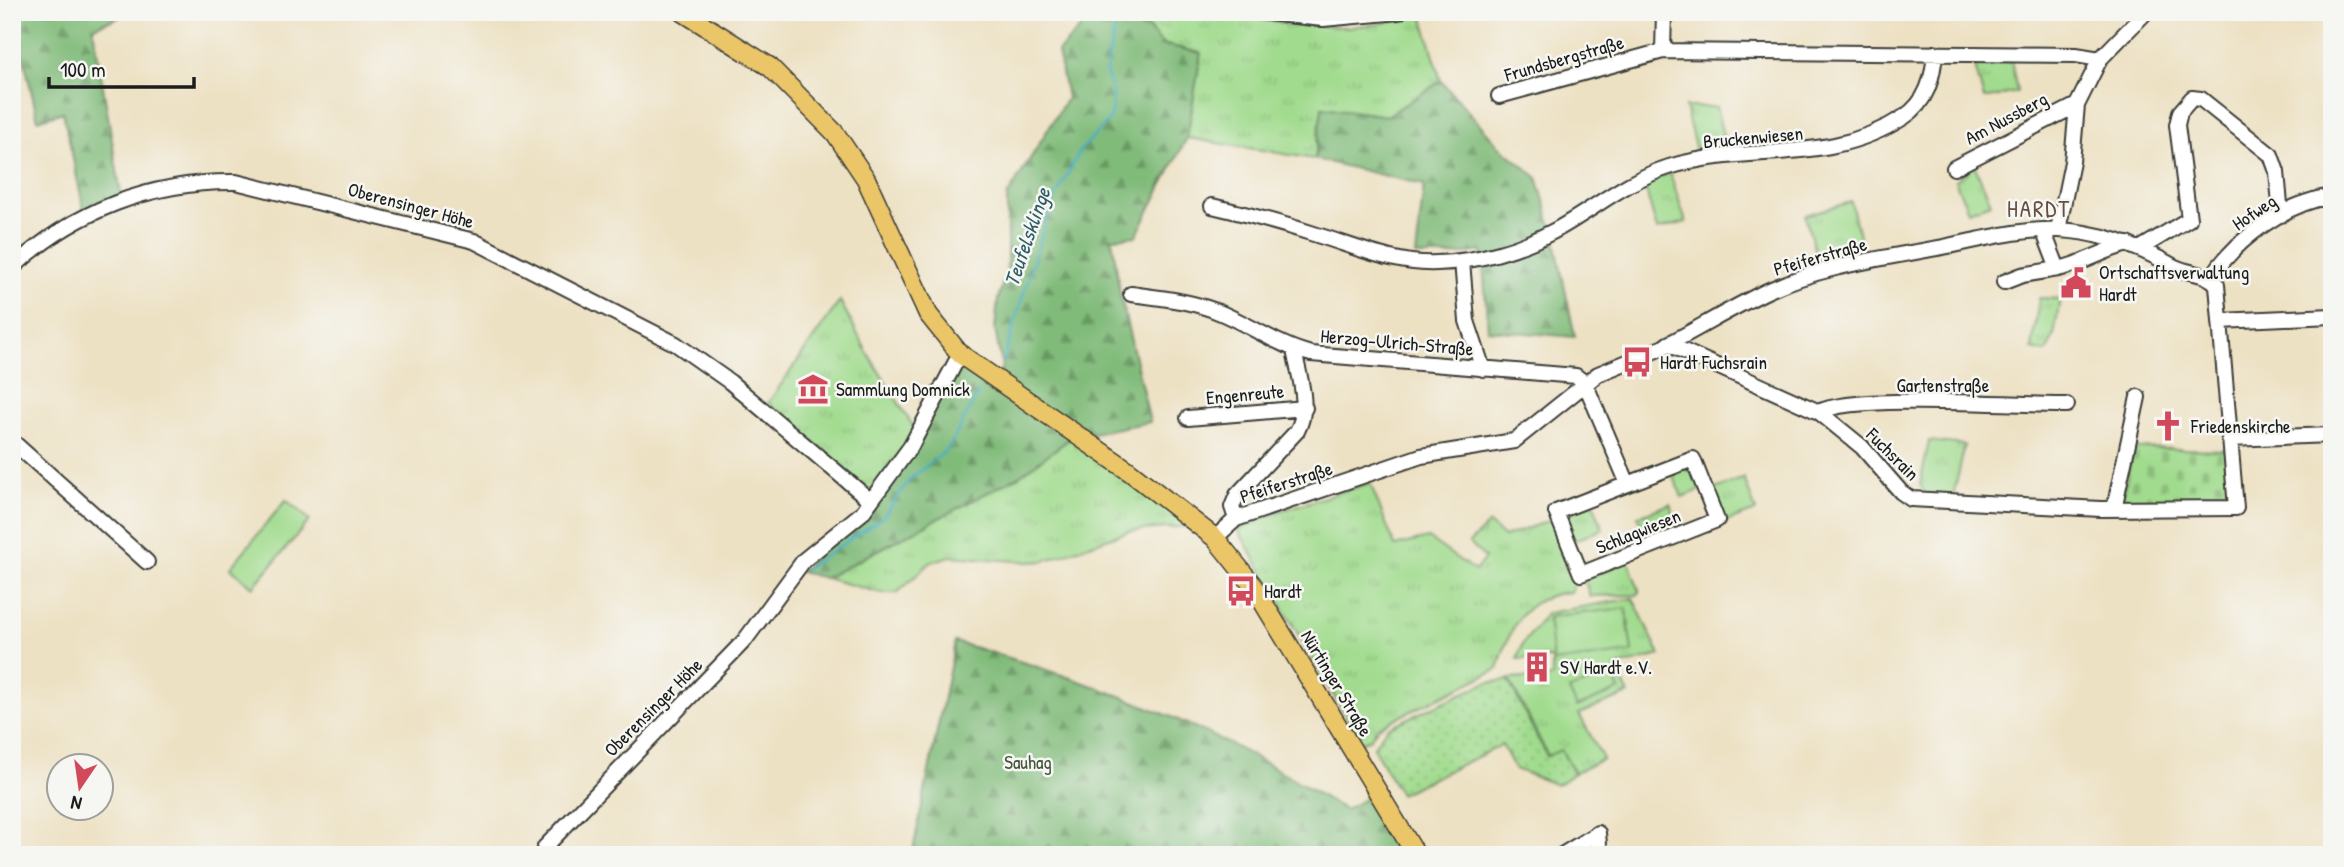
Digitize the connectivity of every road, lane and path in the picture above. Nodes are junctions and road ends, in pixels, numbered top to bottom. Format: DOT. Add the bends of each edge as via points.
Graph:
graph roads {
  1 [pos="683,12"];
  2 [pos="1258,12"];
  3 [pos="1398,12"];
  4 [pos="1664,12"];
  5 [pos="2146,12"];
  6 [pos="1663,51"];
  7 [pos="1935,53"];
  8 [pos="2100,59"];
  9 [pos="1499,96"];
  10 [pos="2077,105"];
  11 [pos="1954,168"];
  12 [pos="2330,201"];
  13 [pos="1212,205"];
  14 [pos="2281,215"];
  15 [pos="2043,230"];
  16 [pos="2058,230"];
  17 [pos="2135,246"];
  18 [pos="1462,261"];
  19 [pos="12,268"];
  20 [pos="2058,269"];
  21 [pos="2211,278"];
  22 [pos="2004,282"];
  23 [pos="1131,294"];
  24 [pos="2332,316"];
  25 [pos="2220,321"];
  26 [pos="1668,344"];
  27 [pos="1294,350"];
  28 [pos="960,354"];
  29 [pos="1483,369"];
  30 [pos="1585,383"];
  31 [pos="2138,397"];
  32 [pos="2067,405"];
  33 [pos="1305,408"];
  34 [pos="1819,412"];
  35 [pos="1188,418"];
  36 [pos="2332,435"];
  37 [pos="2229,439"];
  38 [pos="12,441"];
  39 [pos="1628,484"];
  40 [pos="871,501"];
  41 [pos="2114,509"];
  42 [pos="1236,519"];
  43 [pos="1215,538"];
  44 [pos="147,562"];
  45 [pos="545,846"];
  46 [pos="1416,855"];
  47 [pos="1562,855"];
  48 [pos="1601,855"];
  1 -- 28 [label="main road, Nürtinger Straße" via="770,67 835,133 871,189 928,314"];
  2 -- 3 [label="street" via="1324,19"];
  4 -- 6 [label="street"];
  5 -- 8 [label="street"];
  6 -- 7 [label="street, Frundsbergstraße"];
  6 -- 9 [label="street, Frundsbergstraße"];
  7 -- 8 [label="street, Frundsbergstraße"];
  7 -- 18 [label="street, Bruckenwiesen" via="1928,89 1915,108 1859,140 1808,152 1718,156 1669,167 1628,184 1553,231"];
  8 -- 10 [label="street"];
  10 -- 11 [label="street, Am Nussberg"];
  10 -- 16 [label="street" via="2072,162"];
  12 -- 14 [label="street, Hofweg"];
  13 -- 18 [label="street, Bruckenwiesen" via="1396,260"];
  14 -- 17 [label="street" via="2271,155 2201,99 2192,98 2177,121 2189,219"];
  14 -- 21 [label="street, Hofweg" via="2245,238"];
  15 -- 16 [label="street, Pfeiferstraße"];
  15 -- 20 [label="street"];
  15 -- 26 [label="street, Pfeiferstraße" via="1812,274 1768,291"];
  16 -- 17 [label="street, Pfeiferstraße"];
  17 -- 20 [label="street" via="2099,252 2083,264"];
  17 -- 21 [label="street, Pfeiferstraße" via="2185,272"];
  18 -- 29 [label="street" via="1467,321"];
  19 -- 40 [label="street, Oberensinger Höhe" via="56,231 85,215 122,200 205,182 236,182 455,234 676,344 730,382"];
  20 -- 22 [label="street"];
  21 -- 25 [label="street" via="2219,289"];
  23 -- 27 [label="street, Herzog-Ulrich-Straße" via="1193,303"];
  24 -- 25 [label="street"];
  25 -- 37 [label="street"];
  26 -- 30 [label="street, Pfeiferstraße"];
  26 -- 34 [label="street, Fuchsrain"];
  27 -- 29 [label="street, Herzog-Ulrich-Straße"];
  27 -- 33 [label="street"];
  28 -- 40 [label="street, Oberensinger Höhe" via="911,446"];
  28 -- 43 [label="main road, Nürtinger Straße" via="1120,464"];
  29 -- 30 [label="street, Herzog-Ulrich-Straße" via="1576,376"];
  30 -- 39 [label="street"];
  30 -- 42 [label="street, Pfeiferstraße" via="1514,442 1421,456"];
  31 -- 41 [label="street"];
  32 -- 34 [label="street, Gartenstraße" via="1878,404"];
  33 -- 35 [label="street, Engenreute"];
  33 -- 42 [label="street" via="1297,431 1237,495 1232,507"];
  34 -- 41 [label="street, Fuchsrain" via="1911,499"];
  36 -- 37 [label="street"];
  37 -- 41 [label="street, Fuchsrain" via="2236,508"];
  38 -- 44 [label="street"];
  39 -- 39 [label="street, Schlagwiesen" via="1556,512 1581,574 1717,520 1693,459"];
  40 -- 45 [label="street, Oberensinger Höhe" via="850,525 804,560 745,640"];
  42 -- 43 [label="street, Pfeiferstraße"];
  43 -- 46 [label="main road, Nürtinger Straße" via="1252,584"];
  47 -- 48 [label="street" via="1598,833"];
}
